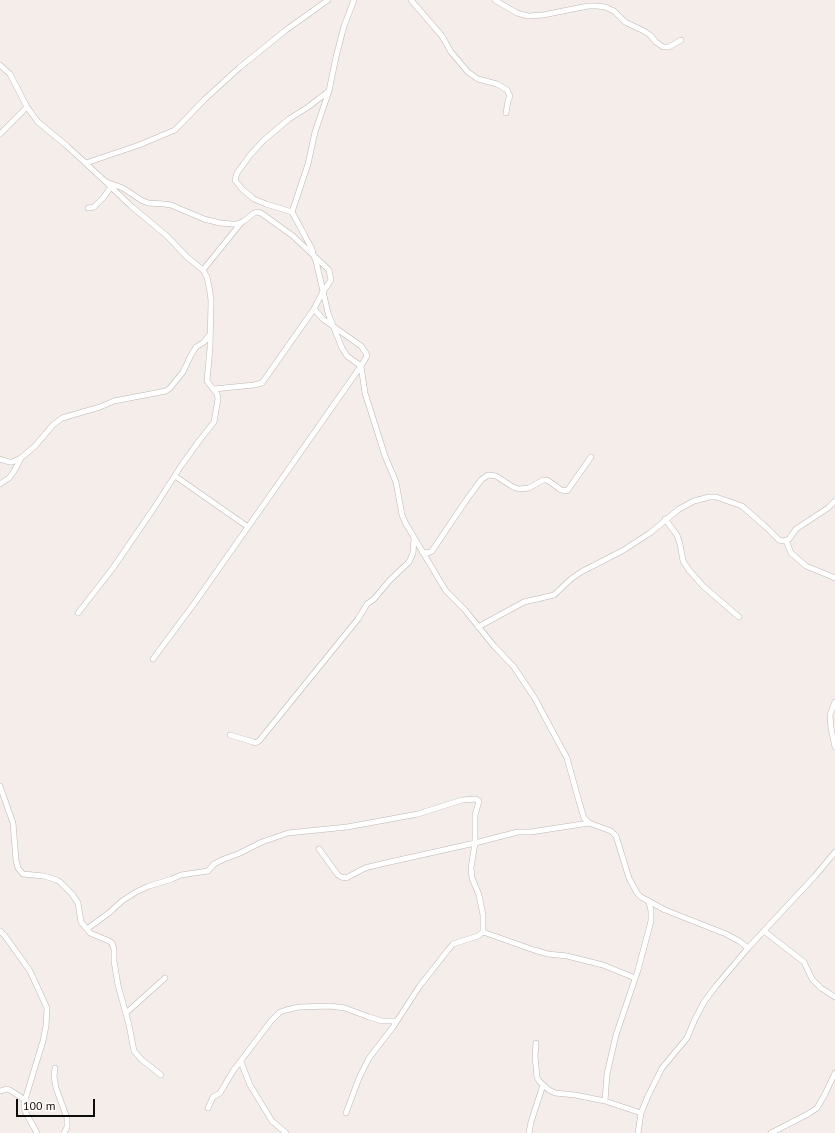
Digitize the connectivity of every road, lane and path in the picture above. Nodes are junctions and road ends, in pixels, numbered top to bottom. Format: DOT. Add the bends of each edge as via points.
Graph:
graph roads {
  1 [pos="328,0"];
  2 [pos="354,0"];
  3 [pos="411,0"];
  4 [pos="494,0"];
  5 [pos="682,40"];
  6 [pos="0,65"];
  7 [pos="330,91"];
  8 [pos="27,107"];
  9 [pos="506,113"];
  10 [pos="0,134"];
  11 [pos="86,163"];
  12 [pos="106,182"];
  13 [pos="112,187"];
  14 [pos="88,208"];
  15 [pos="292,212"];
  16 [pos="241,223"];
  17 [pos="313,254"];
  18 [pos="202,270"];
  19 [pos="322,293"];
  20 [pos="314,309"];
  21 [pos="333,326"];
  22 [pos="210,333"];
  23 [pos="361,366"];
  24 [pos="214,389"];
  25 [pos="591,457"];
  26 [pos="21,458"];
  27 [pos="0,459"];
  28 [pos="175,476"];
  29 [pos="0,484"];
  30 [pos="835,501"];
  31 [pos="665,519"];
  32 [pos="248,527"];
  33 [pos="414,538"];
  34 [pos="786,540"];
  35 [pos="422,552"];
  36 [pos="835,578"];
  37 [pos="78,613"];
  38 [pos="739,617"];
  39 [pos="478,626"];
  40 [pos="154,659"];
  41 [pos="835,702"];
  42 [pos="230,735"];
  43 [pos="835,747"];
  44 [pos="0,786"];
  45 [pos="589,823"];
  46 [pos="475,843"];
  47 [pos="319,849"];
  48 [pos="835,852"];
  49 [pos="649,902"];
  50 [pos="87,929"];
  51 [pos="0,931"];
  52 [pos="764,931"];
  53 [pos="483,932"];
  54 [pos="748,948"];
  55 [pos="165,978"];
  56 [pos="636,978"];
  57 [pos="835,997"];
  58 [pos="126,1013"];
  59 [pos="396,1021"];
  60 [pos="536,1043"];
  61 [pos="241,1062"];
  62 [pos="55,1068"];
  63 [pos="835,1073"];
  64 [pos="161,1075"];
  65 [pos="543,1085"];
  66 [pos="0,1090"];
  67 [pos="25,1100"];
  68 [pos="605,1101"];
  69 [pos="208,1108"];
  70 [pos="346,1113"];
  71 [pos="641,1113"];
  72 [pos="38,1133"];
  73 [pos="64,1133"];
  74 [pos="286,1133"];
  75 [pos="529,1133"];
  76 [pos="638,1133"];
  77 [pos="771,1133"];
  1 -- 11 [label="street" via="239,68 175,130"];
  2 -- 7 [label="street" via="344,26"];
  3 -- 9 [label="street" via="468,72 478,80 497,84 508,90 510,96"];
  4 -- 5 [label="street" via="528,16 542,16 588,6 605,7 614,11 625,22 650,35 663,47 669,47"];
  6 -- 8 [label="street" via="10,74"];
  7 -- 15 [label="street" via="315,132 308,164"];
  7 -- 15 [label="street" via="264,140 251,154 235,180 254,199"];
  8 -- 10 [label="street"];
  8 -- 11 [label="street" via="38,122"];
  11 -- 12 [label="street"];
  12 -- 13 [label="street"];
  12 -- 16 [label="street" via="148,203 171,205 220,223"];
  13 -- 14 [label="street" via="94,207"];
  13 -- 18 [label="street"];
  15 -- 17 [label="street"];
  16 -- 17 [label="street" via="254,212 261,213"];
  16 -- 18 [label="street"];
  17 -- 19 [label="street"];
  17 -- 19 [label="street" via="331,273 331,280"];
  18 -- 22 [label="street" via="207,277 210,292"];
  19 -- 20 [label="street"];
  19 -- 21 [label="street"];
  20 -- 21 [label="street"];
  20 -- 24 [label="street" via="262,383"];
  21 -- 23 [label="street" via="347,356"];
  21 -- 23 [label="street" via="364,349 367,356"];
  22 -- 24 [label="street" via="207,382"];
  22 -- 26 [label="street" via="204,342 196,347 183,372 166,391 114,401 62,418"];
  23 -- 32 [label="street"];
  23 -- 33 [label="street" via="365,393 396,482 402,515"];
  24 -- 28 [label="street" via="218,399 214,422"];
  25 -- 35 [label="street" via="567,491 561,490 547,480 541,480 529,488 519,489 496,476 488,475 481,480 432,551"];
  26 -- 27 [label="street" via="12,462"];
  26 -- 29 [label="street" via="9,478"];
  28 -- 32 [label="street"];
  28 -- 37 [label="street" via="113,568"];
  30 -- 34 [label="street" via="796,529"];
  31 -- 34 [label="street" via="694,501 716,497 742,506 780,540"];
  31 -- 38 [label="street" via="677,535 683,561 689,570 703,586"];
  31 -- 39 [label="street" via="650,533 622,551 581,572 554,595 524,602"];
  32 -- 40 [label="street"];
  33 -- 35 [label="street"];
  33 -- 42 [label="street" via="413,553 409,562 367,604 358,619 259,741 255,743"];
  34 -- 36 [label="street" via="791,553 806,566"];
  35 -- 39 [label="street" via="446,591"];
  39 -- 45 [label="street" via="514,667 544,714 567,758 584,818"];
  41 -- 43 [label="street" via="830,715"];
  44 -- 50 [label="street" via="13,823 19,870 23,874 44,876 60,882 78,903 81,922"];
  45 -- 46 [label="street" via="518,832"];
  45 -- 49 [label="street" via="614,833 633,886 637,893"];
  46 -- 47 [label="street" via="365,868 346,878 338,875"];
  46 -- 50 [label="street" via="475,816 479,801 476,799 462,800 418,814 347,827 288,833 224,859 208,871 181,875 148,886 122,901"];
  46 -- 53 [label="street" via="471,868 483,915"];
  48 -- 52 [label="street"];
  49 -- 54 [label="street" via="726,934"];
  49 -- 56 [label="street" via="651,921"];
  50 -- 58 [label="street" via="114,946 118,985"];
  51 -- 67 [label="street" via="30,971 47,1008 43,1041"];
  52 -- 54 [label="street"];
  52 -- 57 [label="street" via="804,962 812,979"];
  53 -- 56 [label="street" via="548,954 603,965"];
  53 -- 59 [label="street" via="453,944"];
  54 -- 71 [label="street" via="704,1002 687,1038 662,1068"];
  55 -- 58 [label="street"];
  56 -- 68 [label="street" via="616,1034 607,1074"];
  58 -- 64 [label="street" via="134,1052"];
  59 -- 61 [label="street" via="382,1021 345,1008 330,1006 291,1008 280,1012 271,1021"];
  59 -- 70 [label="street" via="369,1058"];
  60 -- 65 [label="street" via="536,1073"];
  61 -- 69 [label="street" via="220,1093 213,1097"];
  61 -- 74 [label="street" via="250,1085 272,1121"];
  62 -- 73 [label="street" via="56,1088 67,1118"];
  63 -- 77 [label="street" via="817,1108"];
  65 -- 68 [label="street" via="555,1093 575,1094"];
  65 -- 75 [label="street"];
  66 -- 67 [label="street" via="10,1090"];
  67 -- 72 [label="street" via="24,1108"];
  68 -- 71 [label="street"];
  71 -- 76 [label="street"];
}
